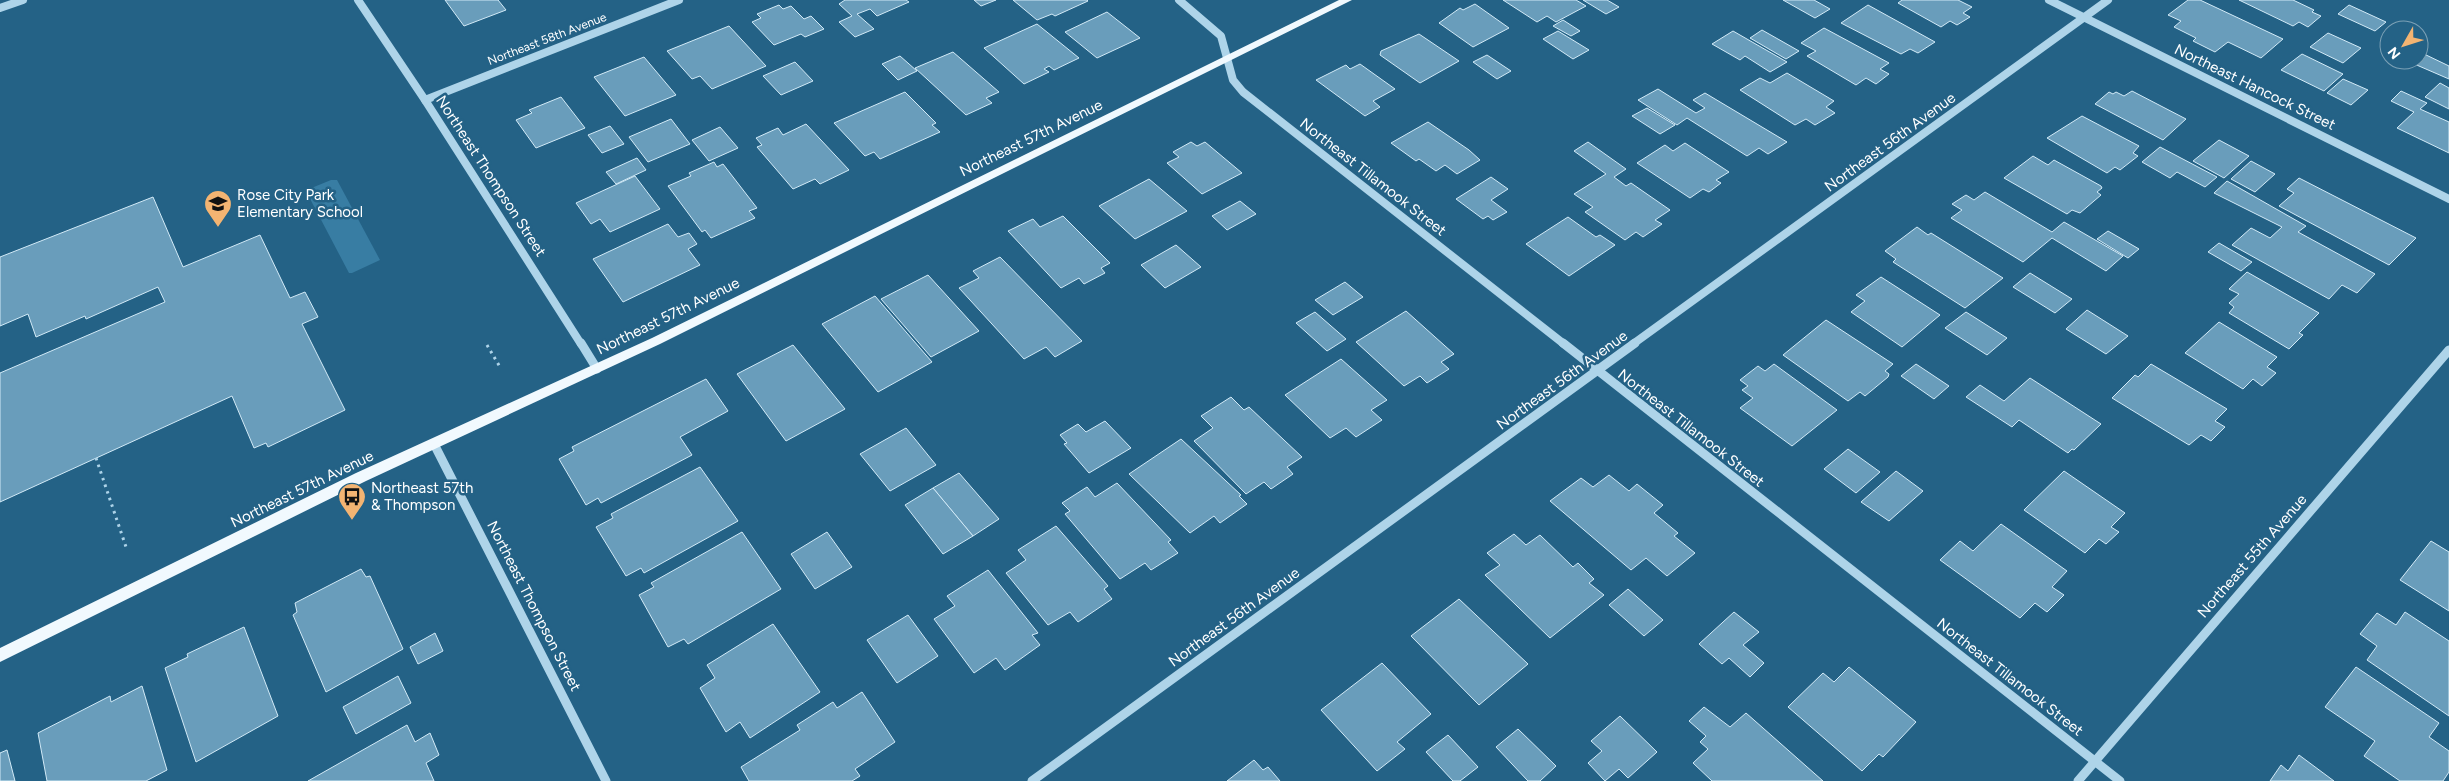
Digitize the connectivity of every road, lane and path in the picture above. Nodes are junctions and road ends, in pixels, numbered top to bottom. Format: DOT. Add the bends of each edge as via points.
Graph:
graph roads {
  1 [pos="23,0"];
  2 [pos="358,0"];
  3 [pos="678,0"];
  4 [pos="1179,0"];
  5 [pos="1347,0"];
  6 [pos="2049,0"];
  7 [pos="2108,0"];
  8 [pos="0,8"];
  9 [pos="2084,17"];
  10 [pos="1228,59"];
  11 [pos="424,100"];
  12 [pos="2449,199"];
  13 [pos="487,345"];
  14 [pos="2449,350"];
  15 [pos="500,367"];
  16 [pos="597,369"];
  17 [pos="1597,372"];
  18 [pos="434,444"];
  19 [pos="96,458"];
  20 [pos="126,547"];
  21 [pos="0,655"];
  22 [pos="2096,762"];
  23 [pos="606,781"];
  24 [pos="1032,781"];
  25 [pos="2078,781"];
  26 [pos="2120,781"];
  1 -- 8 [label="street"];
  2 -- 11 [label="street, Northeast Thompson Street"];
  3 -- 11 [label="street, Northeast 58th Avenue"];
  4 -- 10 [label="street, Northeast Tillamook Street" via="1221,36"];
  5 -- 10 [label="main road, Northeast 57th Avenue"];
  6 -- 9 [label="street, Northeast Hancock Street"];
  7 -- 9 [label="street, Northeast 56th Avenue"];
  9 -- 12 [label="street, Northeast Hancock Street"];
  9 -- 17 [label="street, Northeast 56th Avenue"];
  10 -- 16 [label="main road, Northeast 57th Avenue"];
  10 -- 17 [label="street, Northeast Tillamook Street" via="1233,80 1243,92"];
  11 -- 16 [label="street, Northeast Thompson Street"];
  13 -- 15 [label="path"];
  14 -- 22 [label="street, Northeast 55th Avenue"];
  16 -- 18 [label="main road, Northeast 57th Avenue"];
  17 -- 22 [label="street, Northeast Tillamook Street"];
  17 -- 24 [label="street, Northeast 56th Avenue"];
  18 -- 21 [label="main road, Northeast 57th Avenue"];
  18 -- 23 [label="street, Northeast Thompson Street"];
  19 -- 20 [label="path"];
  22 -- 25 [label="street, Northeast 55th Avenue"];
  22 -- 26 [label="street, Northeast Tillamook Street"];
}
